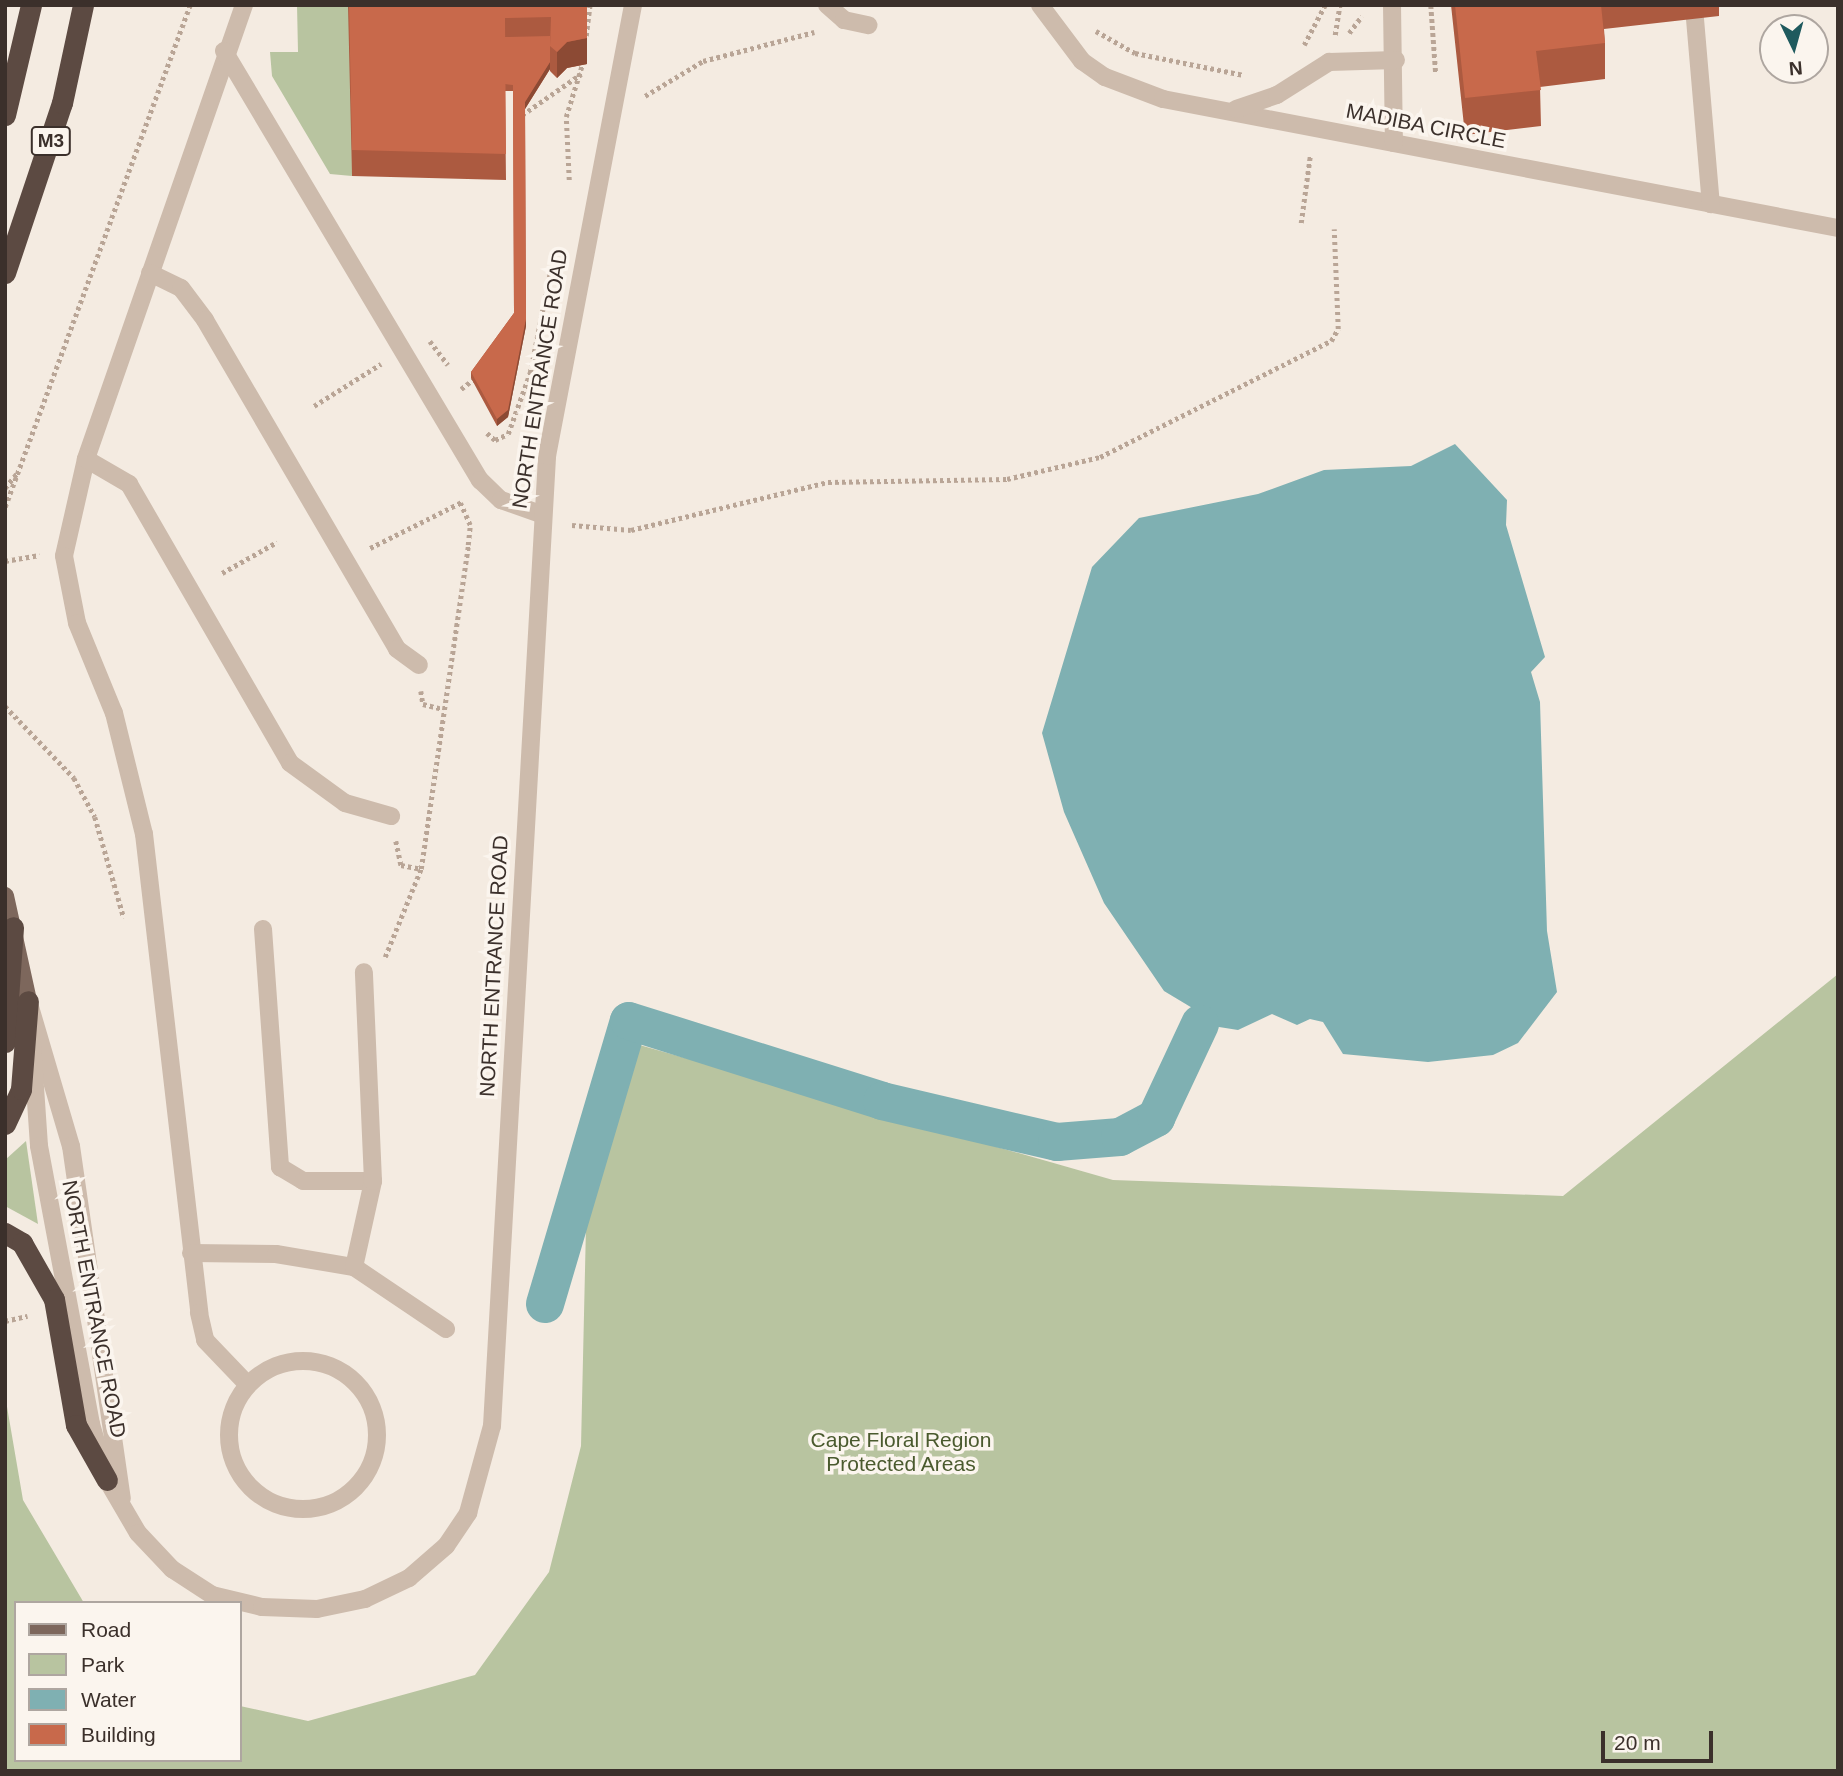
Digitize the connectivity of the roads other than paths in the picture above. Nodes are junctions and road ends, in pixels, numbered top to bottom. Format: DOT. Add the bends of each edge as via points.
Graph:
graph roads {
  1 [pos="31,5"];
  2 [pos="83,5"];
  3 [pos="244,5"];
  4 [pos="633,5"];
  5 [pos="827,5"];
  6 [pos="1040,5"];
  7 [pos="1392,5"];
  8 [pos="1695,19"];
  9 [pos="868,25"];
  10 [pos="224,51"];
  11 [pos="1396,60"];
  12 [pos="1229,111"];
  13 [pos="5,115"];
  14 [pos="1394,143"];
  15 [pos="1711,204"];
  16 [pos="1838,228"];
  17 [pos="5,273"];
  18 [pos="150,273"];
  19 [pos="86,459"];
  20 [pos="541,514"];
  21 [pos="419,665"];
  22 [pos="391,816"];
  23 [pos="5,896"];
  24 [pos="13,927"];
  25 [pos="263,929"];
  26 [pos="364,972"];
  27 [pos="28,1001"];
  28 [pos="5,1041"];
  29 [pos="5,1124"];
  30 [pos="373,1181"];
  31 [pos="5,1233"];
  32 [pos="191,1254"];
  33 [pos="354,1267"];
  34 [pos="446,1329"];
  35 [pos="248,1385"];
  36 [pos="107,1480"];
  37 [pos="123,1505"];
  1 -- 13 [label="highway, M3"];
  2 -- 17 [label="highway, M3" via="62,103"];
  3 -- 10 [label="street"];
  4 -- 20 [label="street, NORTH ENTRANCE ROAD" via="569,313"];
  5 -- 9 [label="street" via="844,20"];
  6 -- 12 [label="street, MADIBA CIRCLE" via="1061,40 1105,77 1163,99"];
  7 -- 11 [label="street"];
  8 -- 15 [label="street"];
  10 -- 18 [label="street"];
  10 -- 20 [label="street" via="480,480 501,500"];
  11 -- 12 [label="street" via="1329,62 1277,95"];
  11 -- 14 [label="street"];
  12 -- 14 [label="street, MADIBA CIRCLE"];
  14 -- 15 [label="street, MADIBA CIRCLE"];
  15 -- 16 [label="street, MADIBA CIRCLE"];
  18 -- 19 [label="street"];
  18 -- 21 [label="street" via="181,288 205,320 397,649"];
  19 -- 22 [label="street" via="129,484 290,763 345,803"];
  19 -- 32 [label="street" via="70,512 66,579 114,713 157,924"];
  20 -- 37 [label="street, NORTH ENTRANCE ROAD" via="492,1426 468,1513 446,1546 410,1578 365,1599 317,1609 212,1595 172,1569"];
  23 -- 24 [label="main road"];
  24 -- 27 [label="main road"];
  24 -- 28 [label="highway"];
  25 -- 30 [label="street" via="280,1167 303,1181"];
  26 -- 30 [label="street"];
  27 -- 29 [label="highway" via="21,1089"];
  27 -- 36 [label="street, NORTH ENTRANCE ROAD" via="40,1146 91,1424"];
  27 -- 37 [label="street, NORTH ENTRANCE ROAD" via="71,1146"];
  30 -- 33 [label="street"];
  31 -- 36 [label="highway" via="22,1243 54,1299 76,1425"];
  32 -- 33 [label="street" via="276,1254"];
  32 -- 35 [label="street" via="205,1340"];
  33 -- 34 [label="street"];
  35 -- 35 [label="street" via="236,1402 229,1442 244,1480 277,1504 297,1508 328,1504 354,1488 367,1472 377,1431 363,1391 348,1375 307,1361 285,1363"];
  36 -- 37 [label="street, NORTH ENTRANCE ROAD"];
}
